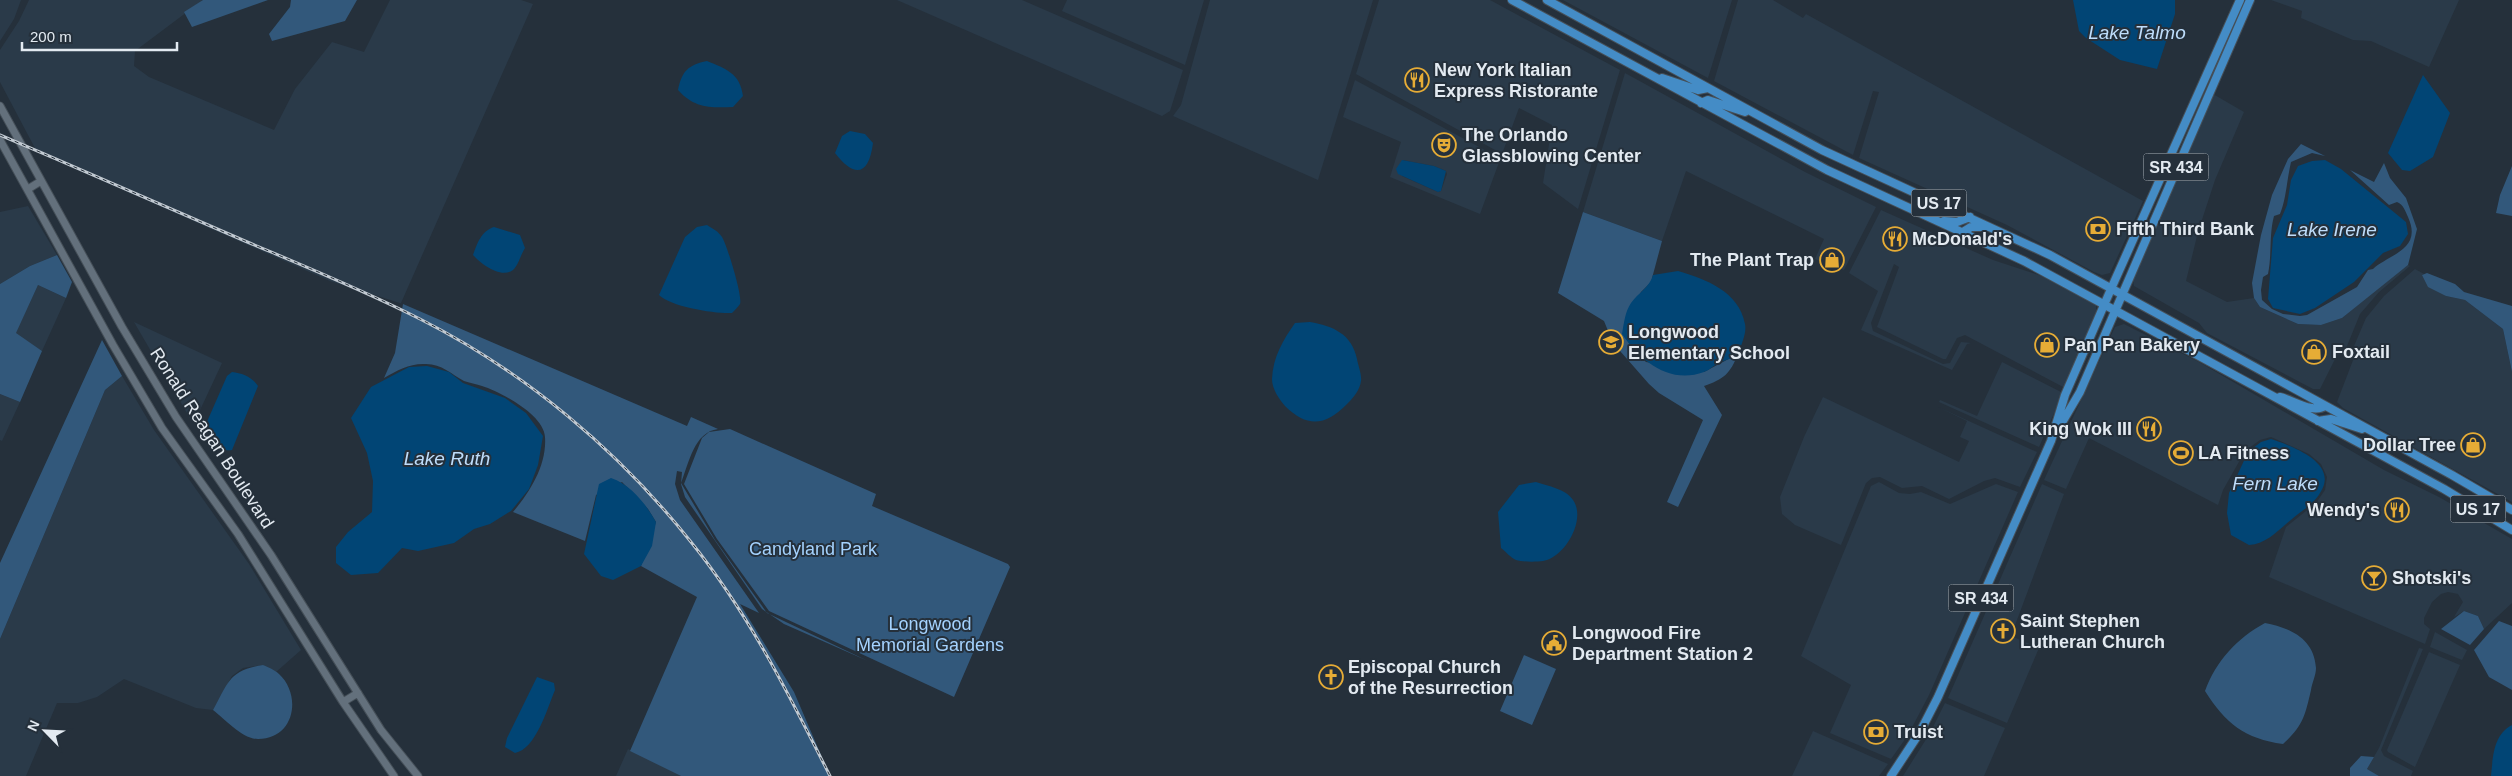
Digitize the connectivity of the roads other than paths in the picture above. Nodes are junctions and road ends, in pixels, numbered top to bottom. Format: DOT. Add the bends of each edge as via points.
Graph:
graph roads {
  1 [pos="1512,0"];
  2 [pos="1547,0"];
  3 [pos="2240,0"];
  4 [pos="2250,0"];
  5 [pos="1652,76"];
  6 [pos="1708,88"];
  7 [pos="2199,94"];
  8 [pos="1701,103"];
  9 [pos="0,106"];
  10 [pos="2201,111"];
  11 [pos="1759,116"];
  12 [pos="0,140"];
  13 [pos="41,181"];
  14 [pos="28,190"];
  15 [pos="1970,217"];
  16 [pos="1937,220"];
  17 [pos="1992,227"];
  18 [pos="1963,232"];
  19 [pos="2110,289"];
  20 [pos="2121,295"];
  21 [pos="2104,305"];
  22 [pos="2115,311"];
  23 [pos="2270,395"];
  24 [pos="2325,406"];
  25 [pos="2318,421"];
  26 [pos="2373,432"];
  27 [pos="2051,441"];
  28 [pos="2452,475"];
  29 [pos="2444,490"];
  30 [pos="2512,510"];
  31 [pos="2512,530"];
  32 [pos="358,693"];
  33 [pos="343,702"];
  34 [pos="394,776"];
  35 [pos="418,776"];
  36 [pos="1892,776"];
  1 -- 5 [label="main road, US 17"];
  2 -- 6 [label="main road, US 17"];
  3 -- 7 [label="main road, SR 434"];
  4 -- 10 [label="main road, SR 434"];
  5 -- 6 [label="main road" via="1698,90"];
  5 -- 8 [label="main road, US 17"];
  6 -- 11 [label="main road, US 17"];
  7 -- 10 [label="main road"];
  7 -- 19 [label="main road, SR 434"];
  8 -- 11 [label="main road" via="1708,100"];
  8 -- 16 [label="main road, US 17" via="1834,174"];
  9 -- 13 [label="main road, Ronald Reagan Boulevard"];
  10 -- 20 [label="main road, SR 434"];
  11 -- 15 [label="main road, US 17" via="1854,165"];
  12 -- 14 [label="main road, Ronald Reagan Boulevard"];
  13 -- 14 [label="main road"];
  13 -- 32 [label="main road, Ronald Reagan Boulevard" via="171,409 272,555"];
  14 -- 33 [label="main road, Ronald Reagan Boulevard" via="162,428 238,534"];
  15 -- 16 [label="main road" via="1957,222"];
  15 -- 17 [label="main road, US 17"];
  16 -- 18 [label="main road, US 17"];
  17 -- 18 [label="main road" via="1971,227"];
  17 -- 19 [label="main road, US 17"];
  18 -- 21 [label="main road, US 17"];
  19 -- 20 [label="main road, US 17"];
  19 -- 21 [label="main road, SR 434"];
  20 -- 22 [label="main road, SR 434"];
  20 -- 24 [label="main road, US 17"];
  21 -- 22 [label="main road, US 17"];
  21 -- 27 [label="main road, SR 434" via="2065,395"];
  22 -- 23 [label="main road, US 17"];
  22 -- 27 [label="main road, SR 434" via="2075,401"];
  23 -- 24 [label="main road" via="2313,409 2320,410"];
  23 -- 25 [label="main road, US 17"];
  24 -- 26 [label="main road, US 17"];
  25 -- 26 [label="main road" via="2331,419"];
  25 -- 29 [label="main road, US 17"];
  26 -- 28 [label="main road, US 17"];
  27 -- 36 [label="main road, SR 434" via="1935,703"];
  28 -- 29 [label="main road"];
  28 -- 30 [label="main road, US 17"];
  29 -- 31 [label="main road, US 17"];
  32 -- 33 [label="main road"];
  32 -- 35 [label="main road, Ronald Reagan Boulevard" via="381,730"];
  33 -- 34 [label="main road, Ronald Reagan Boulevard"];
}
